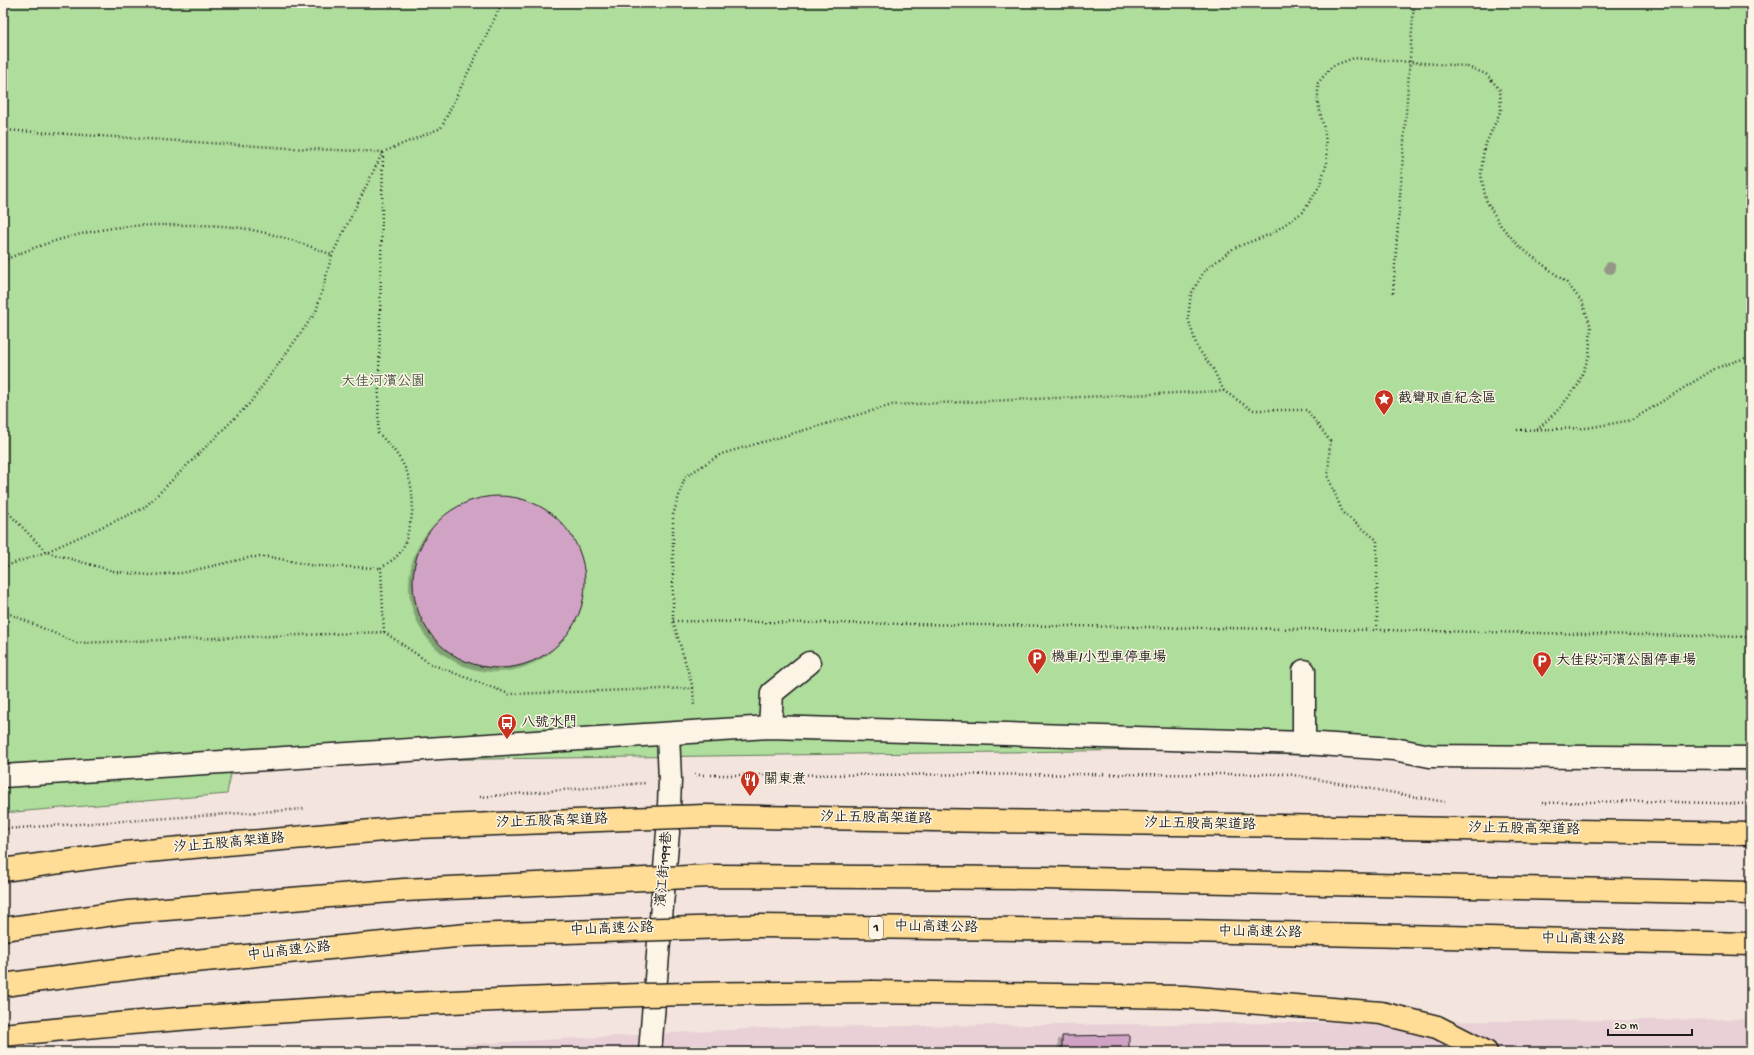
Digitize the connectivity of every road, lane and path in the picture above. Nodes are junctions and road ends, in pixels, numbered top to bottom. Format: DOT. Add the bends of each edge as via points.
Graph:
graph roads {
  1 [pos="502,3"];
  2 [pos="1414,3"];
  3 [pos="1410,61"];
  4 [pos="3,130"];
  5 [pos="383,152"];
  6 [pos="332,255"];
  7 [pos="3,261"];
  8 [pos="1393,293"];
  9 [pos="1751,360"];
  10 [pos="1224,391"];
  11 [pos="1517,430"];
  12 [pos="1537,430"];
  13 [pos="3,507"];
  14 [pos="46,552"];
  15 [pos="3,567"];
  16 [pos="381,568"];
  17 [pos="3,611"];
  18 [pos="672,621"];
  19 [pos="1377,630"];
  20 [pos="384,632"];
  21 [pos="1751,637"];
  22 [pos="809,663"];
  23 [pos="1304,671"];
  24 [pos="693,688"];
  25 [pos="770,727"];
  26 [pos="693,733"];
  27 [pos="668,734"];
  28 [pos="1304,742"];
  29 [pos="1751,758"];
  30 [pos="3,776"];
  31 [pos="1751,834"];
  32 [pos="3,870"];
  33 [pos="1751,893"];
  34 [pos="3,929"];
  35 [pos="1751,944"];
  36 [pos="3,985"];
  37 [pos="3,1035"];
  38 [pos="650,1052"];
  39 [pos="1486,1052"];
  1 -- 5 [label="path" via="441,128"];
  2 -- 3 [label="path"];
  3 -- 8 [label="path"];
  3 -- 10 [label="path" via="1354,58 1332,66 1318,83 1318,103 1325,133 1327,163 1319,187 1303,212 1270,234 1234,248 1205,270 1191,294 1188,318 1197,347 1213,369"];
  3 -- 12 [label="path" via="1465,66 1486,74 1500,90 1502,110 1484,148 1481,175 1486,200 1501,226 1520,247 1567,283 1582,302 1591,327 1589,356 1578,385 1560,408"];
  4 -- 5 [label="path"];
  5 -- 6 [label="path"];
  5 -- 16 [label="path" via="378,433 399,456 407,473 413,506 405,544 396,556"];
  6 -- 7 [label="path" via="301,242 241,228 159,225 128,226 98,231 48,243"];
  6 -- 14 [label="path" via="316,312 250,403 144,508"];
  9 -- 12 [label="path" via="1745,358 1716,368 1632,420 1587,428"];
  10 -- 18 [label="path" via="892,405 721,454 685,477 672,515"];
  10 -- 19 [label="path" via="1252,410 1307,410 1330,441 1328,477 1343,513 1377,540"];
  11 -- 12 [label="path"];
  13 -- 14 [label="path"];
  14 -- 15 [label="path"];
  14 -- 16 [label="path" via="117,572 150,576 182,573 252,556 270,556 315,566"];
  16 -- 20 [label="path"];
  17 -- 20 [label="path" via="77,644"];
  18 -- 19 [label="path"];
  18 -- 24 [label="path"];
  19 -- 21 [label="path"];
  20 -- 24 [label="path" via="432,664 509,694"];
  22 -- 25 [label="lane" via="772,692"];
  23 -- 28 [label="lane"];
  24 -- 26 [label="path"];
  25 -- 26 [label="lane"];
  25 -- 28 [label="lane"];
  26 -- 27 [label="lane"];
  27 -- 30 [label="lane"];
  27 -- 38 [label="lane, 濱江街199巷" via="668,832"];
  28 -- 29 [label="lane" via="1394,749 1430,756"];
  31 -- 32 [label="highway, 汐止五股高架道路, bridge" via="704,816 417,827 125,853"];
  33 -- 34 [label="highway, bridge" via="1042,878 710,876 404,890 128,912"];
  35 -- 36 [label="highway, 中山高速公路 / 1, bridge" via="1186,931 759,926 467,934 163,964"];
  37 -- 39 [label="highway, bridge" via="344,1007 611,996 873,992 1185,997 1380,1013 1437,1027"];
}
